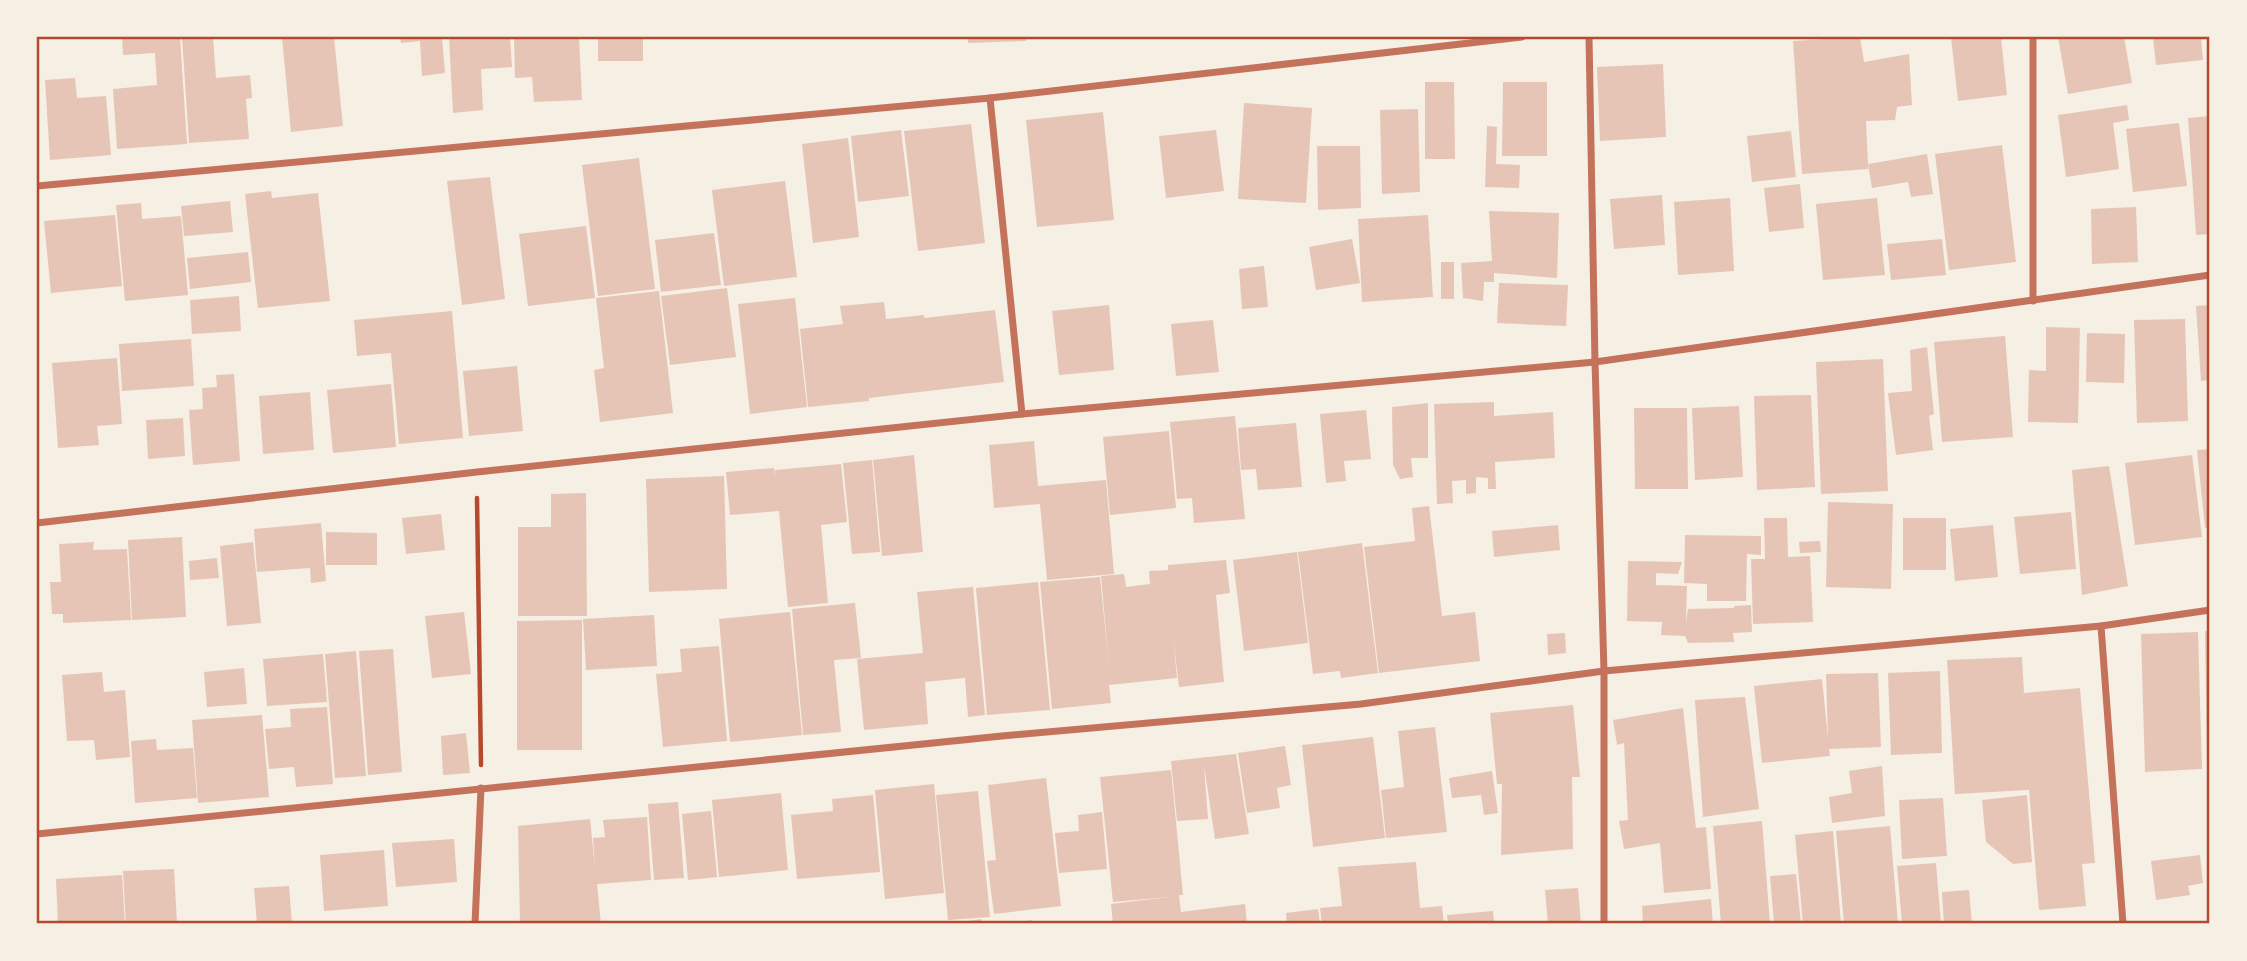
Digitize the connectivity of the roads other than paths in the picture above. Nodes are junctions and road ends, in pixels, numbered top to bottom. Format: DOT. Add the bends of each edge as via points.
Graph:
graph roads {
  1 [pos="1522,37"];
  2 [pos="1589,37"];
  3 [pos="2033,37"];
  4 [pos="990,98"];
  5 [pos="37,186"];
  6 [pos="2210,275"];
  7 [pos="2033,302"];
  8 [pos="1595,362"];
  9 [pos="1022,414"];
  10 [pos="37,523"];
  11 [pos="2210,610"];
  12 [pos="2101,626"];
  13 [pos="1604,671"];
  14 [pos="481,788"];
  15 [pos="37,834"];
  16 [pos="475,924"];
  17 [pos="1604,924"];
  18 [pos="2123,924"];
  1 -- 4 [label="street"];
  2 -- 8 [label="street"];
  3 -- 7 [label="street"];
  4 -- 5 [label="street"];
  4 -- 9 [label="street"];
  6 -- 7 [label="street"];
  7 -- 8 [label="street"];
  8 -- 9 [label="street"];
  8 -- 13 [label="street"];
  9 -- 10 [label="street"];
  11 -- 12 [label="street"];
  12 -- 13 [label="street"];
  12 -- 18 [label="street"];
  13 -- 14 [label="street" via="1361,704"];
  13 -- 17 [label="street"];
  14 -- 15 [label="street"];
  14 -- 16 [label="street"];
}
